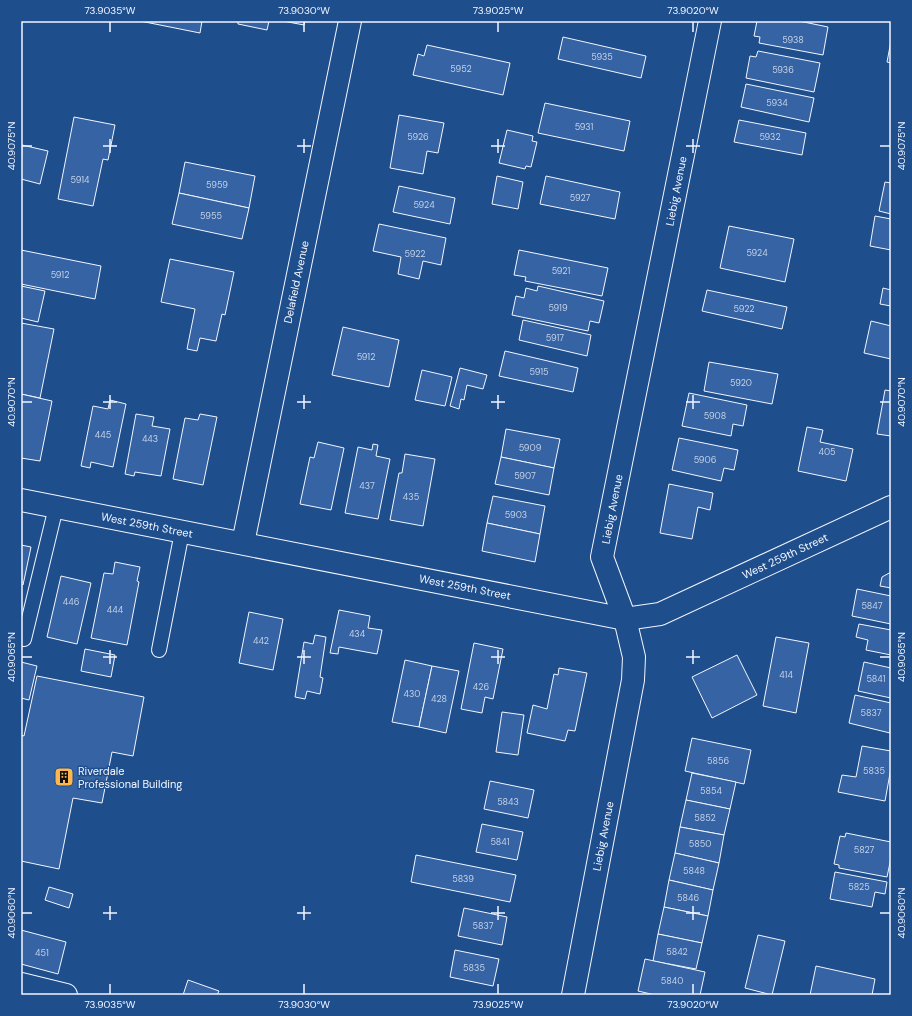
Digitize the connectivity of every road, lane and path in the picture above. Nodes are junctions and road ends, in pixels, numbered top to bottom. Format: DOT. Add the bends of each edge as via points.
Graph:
graph roads {
  1 [pos="350,21"];
  2 [pos="710,21"];
  3 [pos="21,500"];
  4 [pos="56,507"];
  5 [pos="891,508"];
  6 [pos="182,532"];
  7 [pos="243,543"];
  8 [pos="625,619"];
  9 [pos="24,640"];
  10 [pos="159,650"];
  11 [pos="21,984"];
  12 [pos="66,995"];
  13 [pos="573,995"];
  1 -- 7 [label="street, Delafield Avenue"];
  2 -- 8 [label="street, Liebig Avenue" via="602,557"];
  3 -- 4 [label="street, West 259th Street"];
  4 -- 6 [label="street, West 259th Street"];
  4 -- 9 [label="lane"];
  5 -- 8 [label="street, West 259th Street" via="660,614"];
  6 -- 7 [label="street, West 259th Street"];
  6 -- 10 [label="lane"];
  7 -- 8 [label="street, West 259th Street"];
  8 -- 13 [label="street, Liebig Avenue" via="634,657 633,680"];
  11 -- 12 [label="street"];
}
